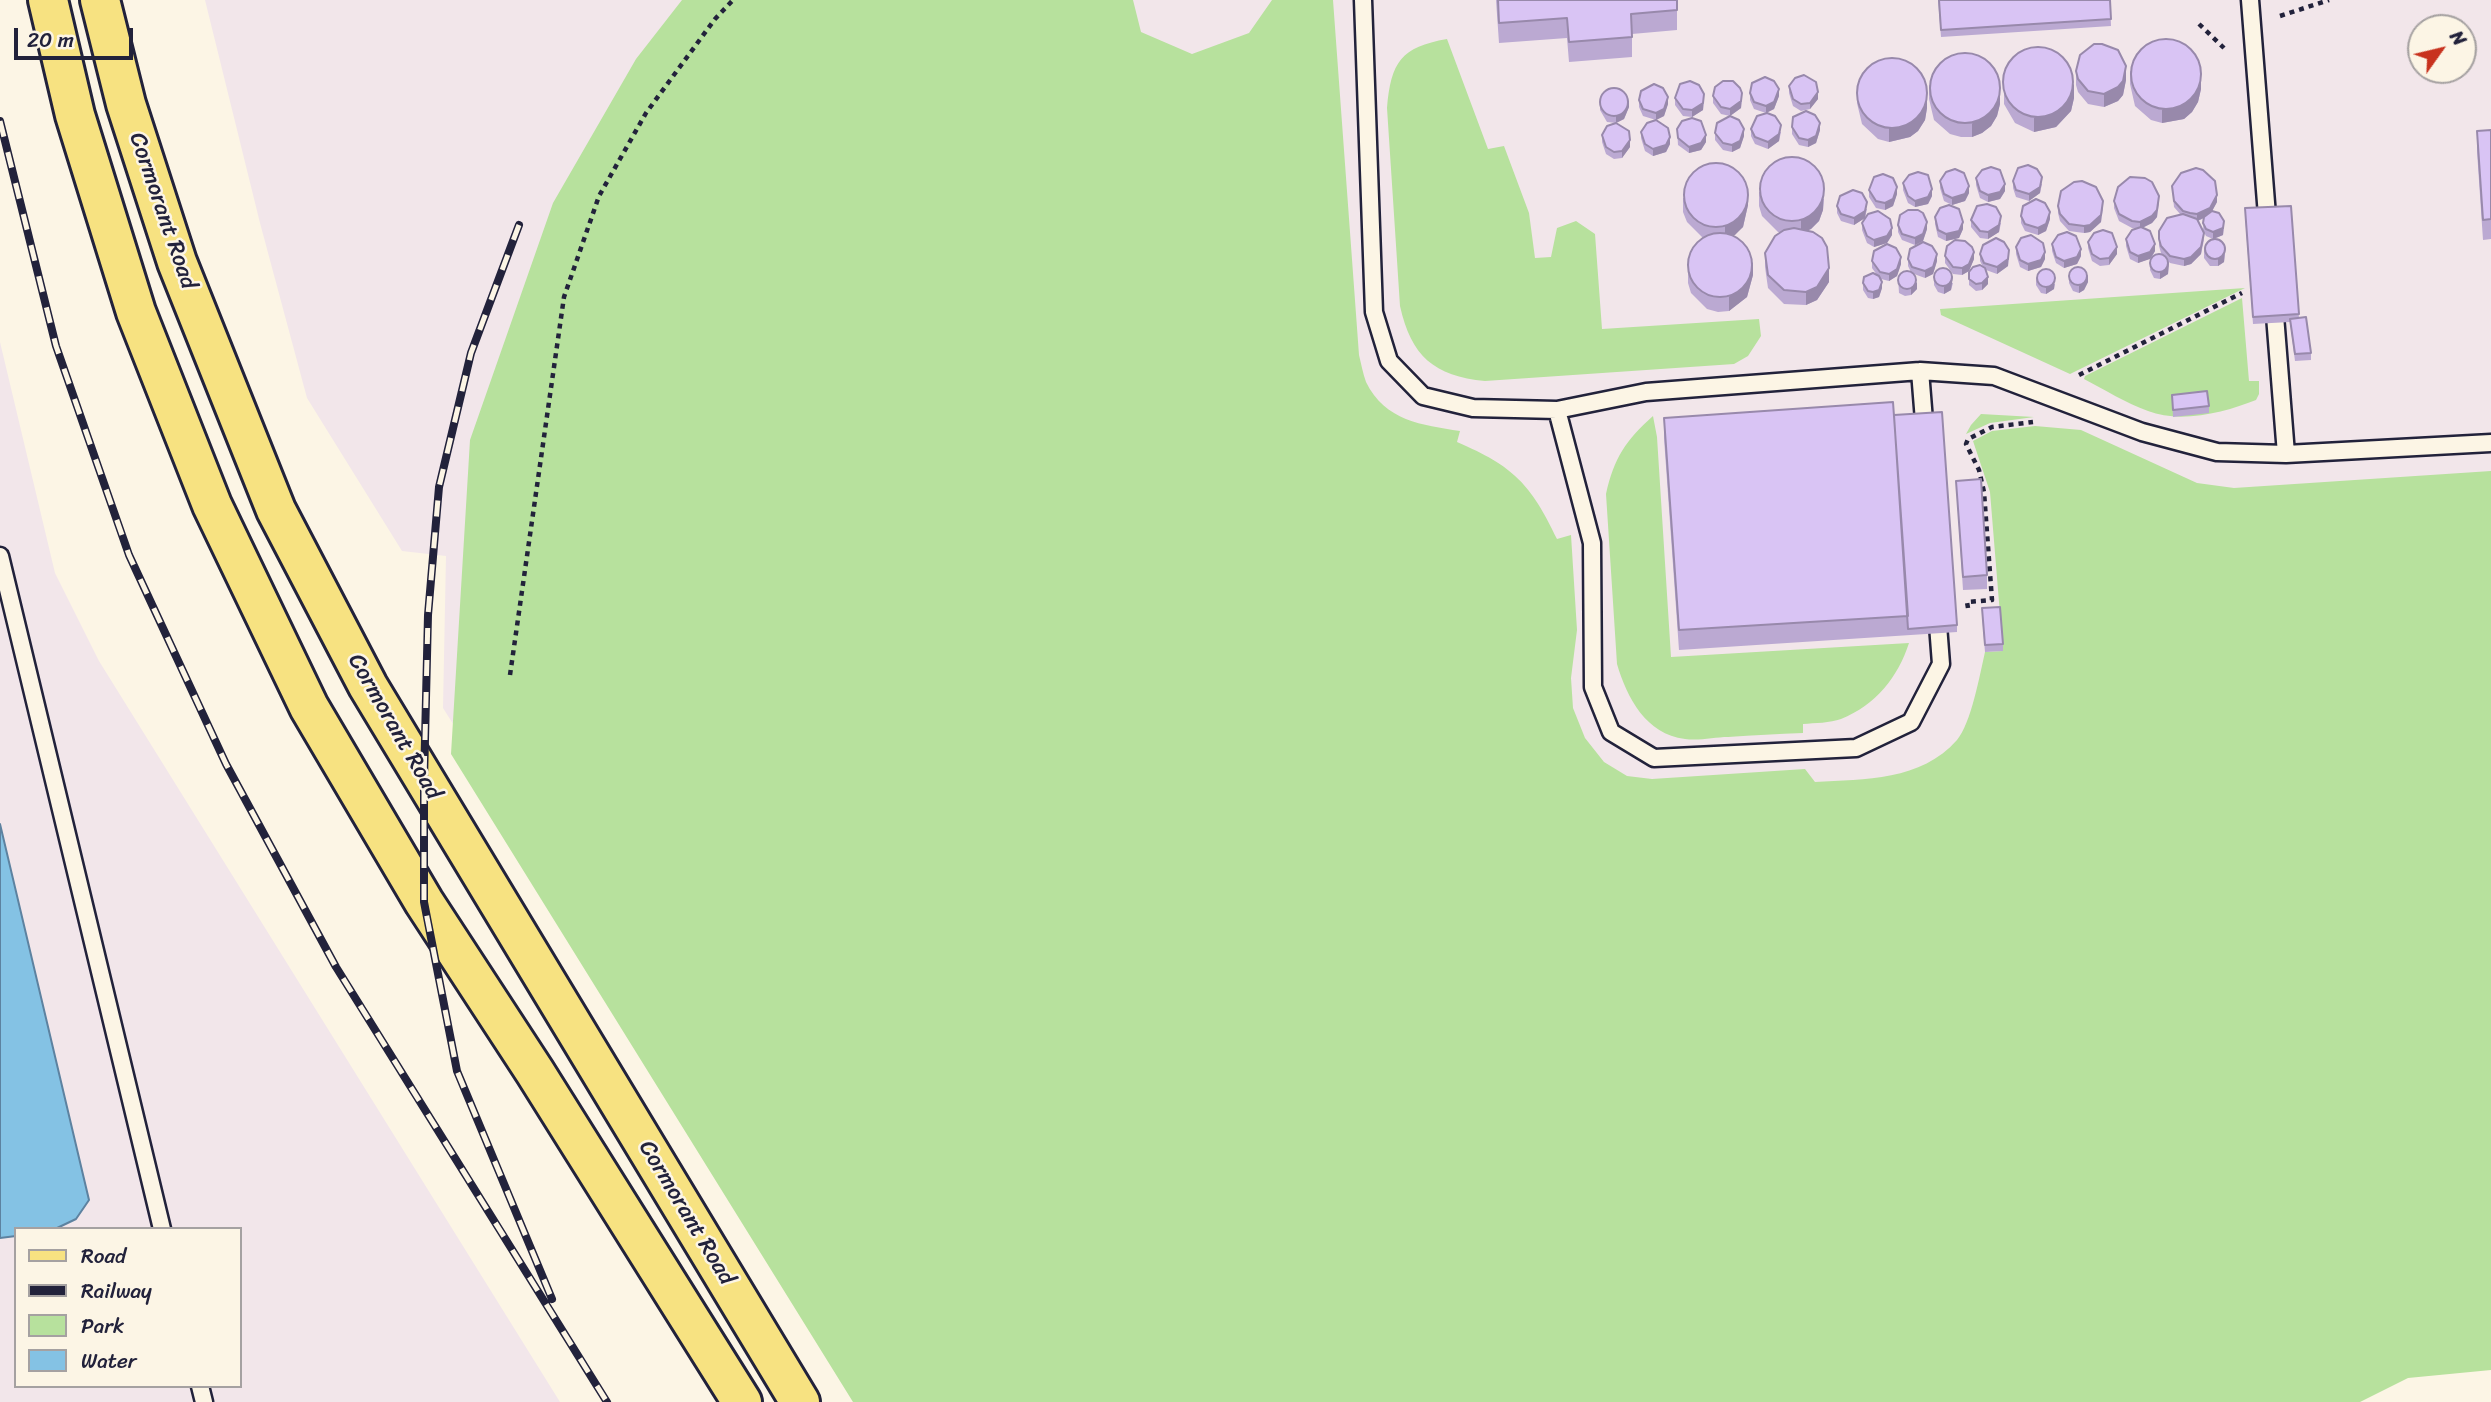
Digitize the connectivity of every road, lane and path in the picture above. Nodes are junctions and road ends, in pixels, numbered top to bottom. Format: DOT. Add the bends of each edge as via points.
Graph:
graph roads {
  1 [pos="48,0"];
  2 [pos="100,0"];
  3 [pos="733,0"];
  4 [pos="1363,0"];
  5 [pos="2250,0"];
  6 [pos="2269,239"];
  7 [pos="2242,293"];
  8 [pos="2273,293"];
  9 [pos="1920,371"];
  10 [pos="2079,374"];
  11 [pos="1557,410"];
  12 [pos="2043,422"];
  13 [pos="2491,443"];
  14 [pos="2286,454"];
  15 [pos="1926,455"];
  16 [pos="1,566"];
  17 [pos="1936,595"];
  18 [pos="1968,615"];
  19 [pos="509,675"];
  20 [pos="162,1227"];
  21 [pos="742,1402"];
  22 [pos="800,1402"];
  1 -- 21 [label="main road" via="75,116 136,312 212,505 309,707 424,902"];
  2 -- 22 [label="main road, Cormorant Road" via="126,104 177,262 276,510 368,686"];
  3 -- 19 [label="path" via="646,113 599,196 564,297"];
  4 -- 11 [label="lane" via="1374,312 1389,361 1423,396 1473,408"];
  5 -- 6 [label="lane"];
  7 -- 10 [label="path"];
  8 -- 14 [label="lane"];
  9 -- 11 [label="lane" via="1646,392"];
  9 -- 14 [label="lane" via="1994,376 2142,432 2217,452"];
  9 -- 15 [label="lane"];
  11 -- 17 [label="lane" via="1592,543 1593,687 1611,732 1654,758 1856,748 1911,722 1941,664"];
  12 -- 18 [label="path" via="1992,427 1966,444 1984,492 1992,600 1968,602"];
  13 -- 14 [label="lane"];
  16 -- 20 [label="lane"];
}
